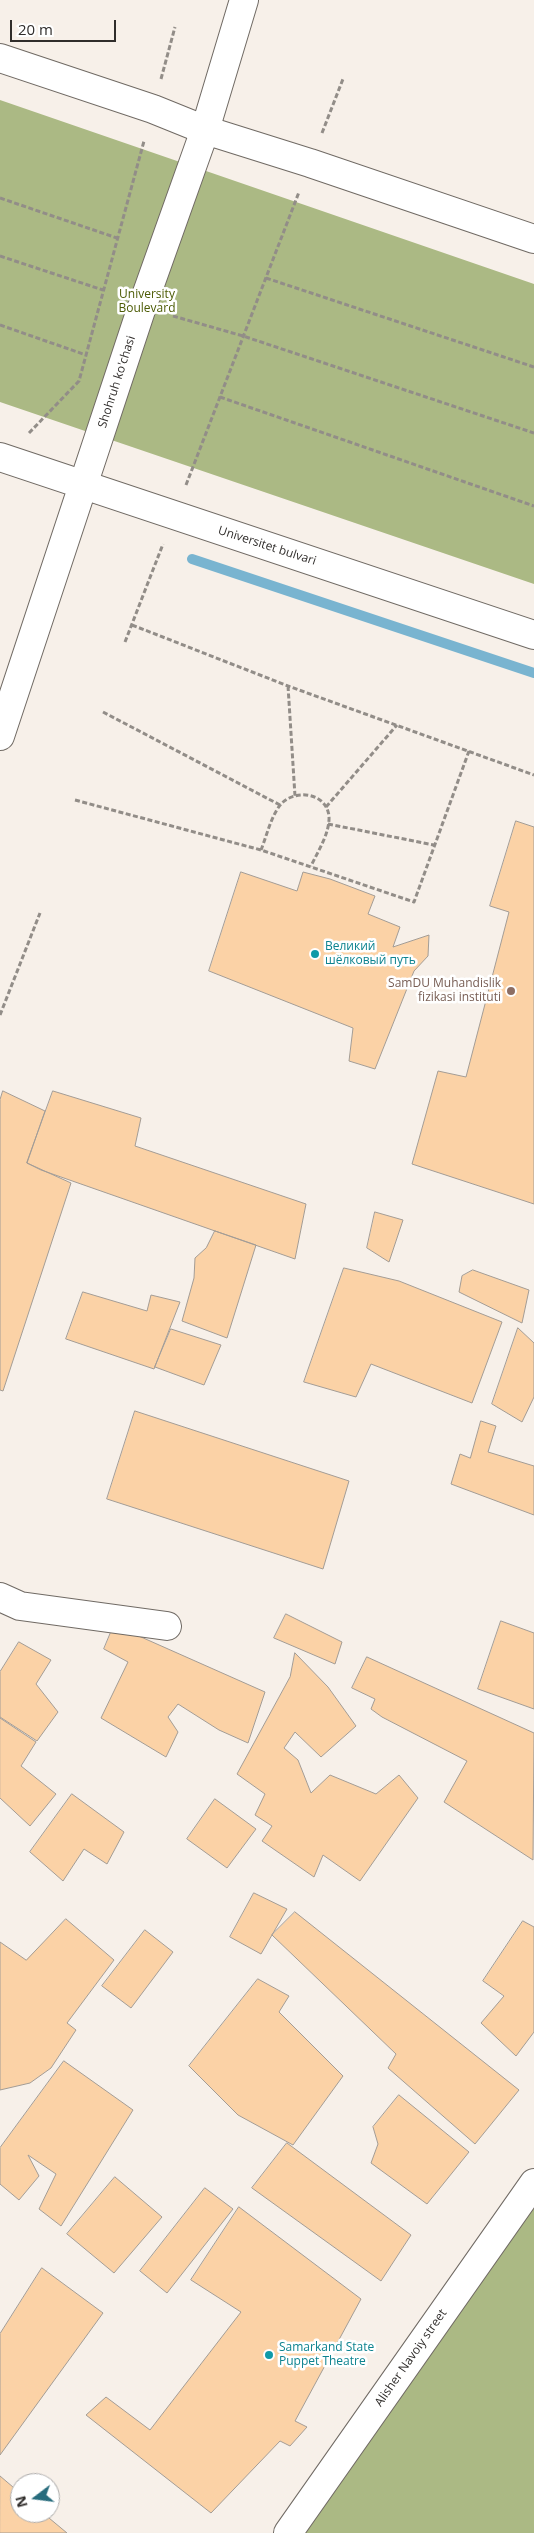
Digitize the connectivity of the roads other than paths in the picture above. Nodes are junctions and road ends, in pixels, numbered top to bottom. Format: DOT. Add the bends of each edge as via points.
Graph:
graph roads {
  1 [pos="244,0"];
  2 [pos="0,58"];
  3 [pos="205,130"];
  4 [pos="534,239"];
  5 [pos="3,457"];
  6 [pos="83,485"];
  7 [pos="534,635"];
  8 [pos="0,736"];
  9 [pos="0,1597"];
  10 [pos="168,1626"];
  11 [pos="534,2183"];
  12 [pos="288,2533"];
  1 -- 3 [label="main road, Shohruh ko'chasi"];
  2 -- 3 [label="main road" via="153,109"];
  3 -- 4 [label="main road"];
  3 -- 6 [label="main road, Shohruh ko'chasi"];
  5 -- 6 [label="main road, Universitet bulvari"];
  6 -- 7 [label="main road, Universitet bulvari"];
  6 -- 8 [label="main road, Shohruh ko'chasi"];
  9 -- 10 [label="main road" via="20,1606"];
  11 -- 12 [label="main road, Alisher Navoiy street"];
}
